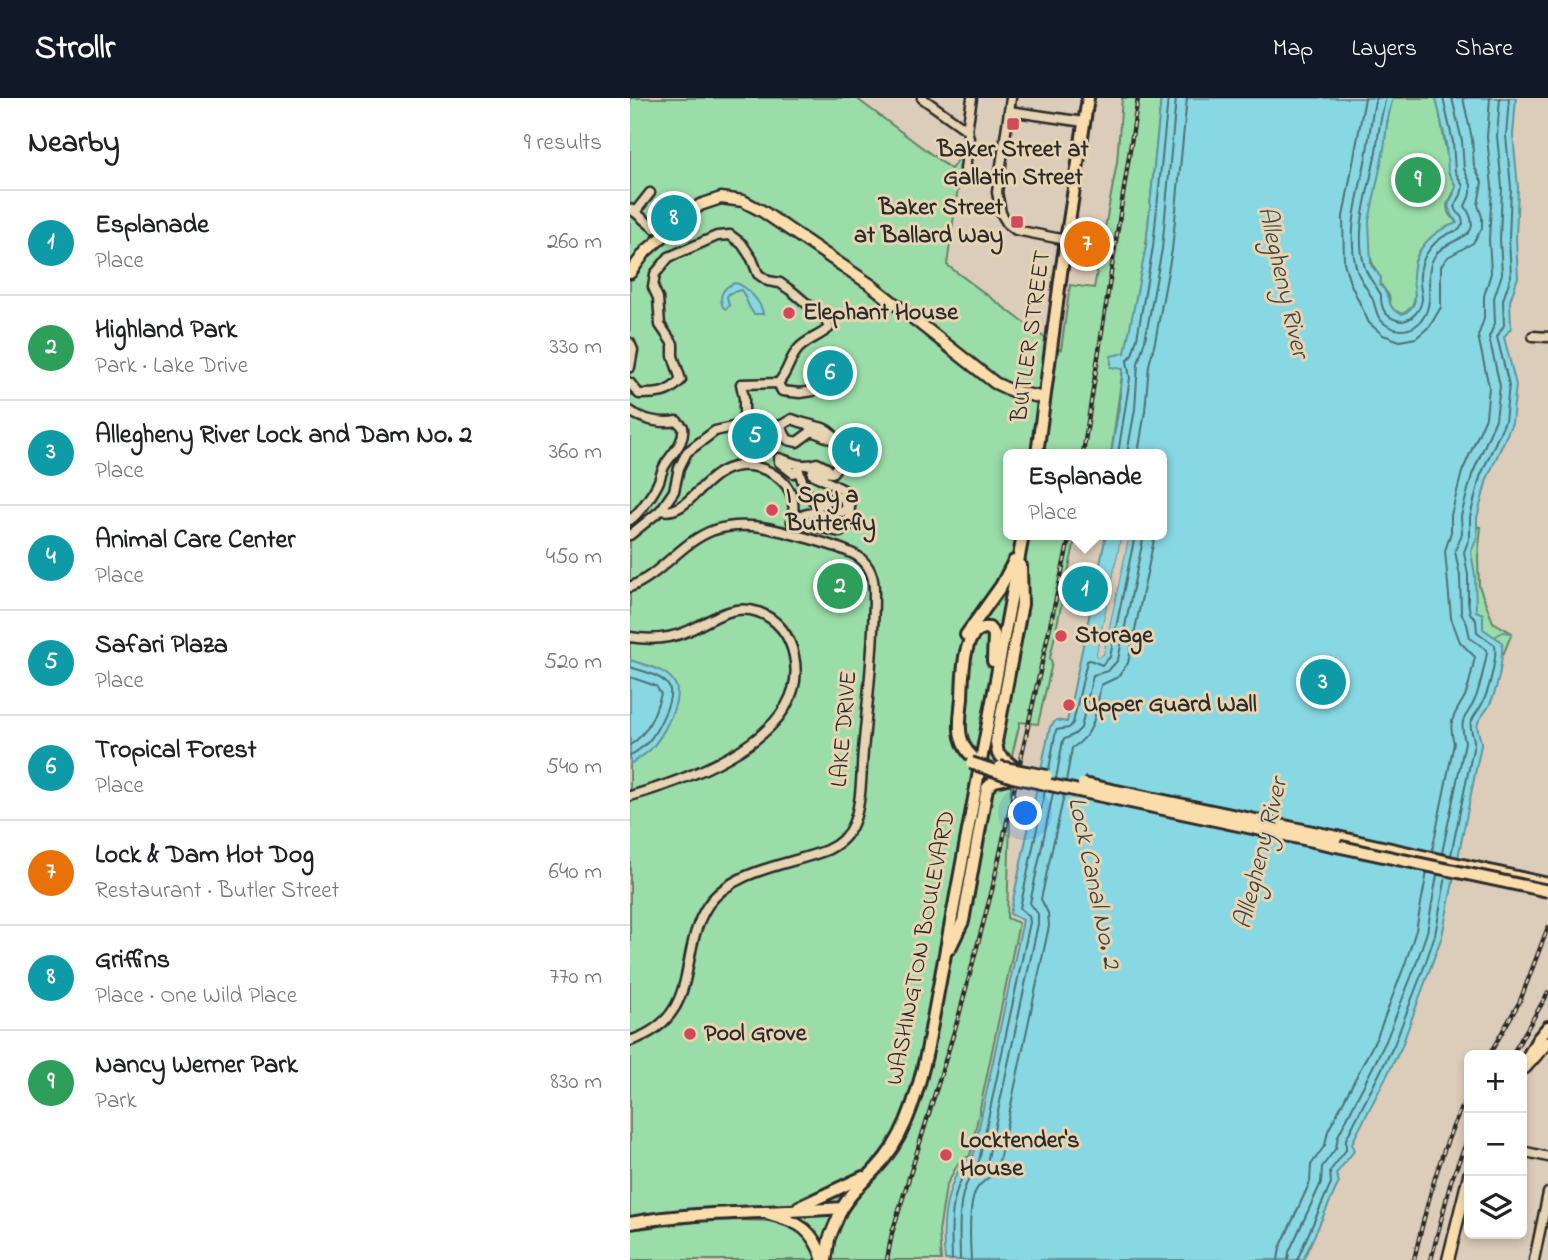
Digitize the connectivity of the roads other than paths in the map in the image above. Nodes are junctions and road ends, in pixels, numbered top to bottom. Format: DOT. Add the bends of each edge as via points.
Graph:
graph roads {
  1 [pos="922,98"];
  2 [pos="972,98"];
  3 [pos="1011,98"];
  4 [pos="1088,98"];
  5 [pos="1009,111"];
  6 [pos="1084,122"];
  7 [pos="967,130"];
  8 [pos="965,169"];
  9 [pos="647,197"];
  10 [pos="632,210"];
  11 [pos="654,228"];
  12 [pos="1066,240"];
  13 [pos="630,272"];
  14 [pos="1533,336"];
  15 [pos="1548,337"];
  16 [pos="630,342"];
  17 [pos="630,367"];
  18 [pos="630,383"];
  19 [pos="778,383"];
  20 [pos="813,391"];
  21 [pos="1044,398"];
  22 [pos="630,411"];
  23 [pos="744,421"];
  24 [pos="780,426"];
  25 [pos="811,428"];
  26 [pos="1038,449"];
  27 [pos="836,465"];
  28 [pos="661,510"];
  29 [pos="827,519"];
  30 [pos="630,520"];
  31 [pos="792,522"];
  32 [pos="825,529"];
  33 [pos="630,535"];
  34 [pos="1022,540"];
  35 [pos="1020,549"];
  36 [pos="630,587"];
  37 [pos="630,637"];
  38 [pos="974,761"];
  39 [pos="1015,773"];
  40 [pos="630,796"];
  41 [pos="1548,884"];
  42 [pos="1548,891"];
  43 [pos="943,963"];
  44 [pos="1548,1027"];
  45 [pos="630,1041"];
  46 [pos="1547,1046"];
  47 [pos="1527,1060"];
  48 [pos="1527,1064"];
  49 [pos="1527,1152"];
  50 [pos="1548,1157"];
  51 [pos="872,1173"];
  52 [pos="1469,1176"];
  53 [pos="1548,1193"];
  54 [pos="842,1208"];
  55 [pos="774,1213"];
  56 [pos="630,1223"];
  57 [pos="824,1260"];
  58 [pos="1447,1260"];
  59 [pos="1534,1260"];
  1 -- 7 [label="street"];
  2 -- 7 [label="street"];
  3 -- 5 [label="street"];
  4 -- 6 [label="highway, BUTLER STREET"];
  5 -- 6 [label="street"];
  5 -- 12 [label="street" via="997,192 1001,214 1016,230"];
  6 -- 12 [label="highway, BUTLER STREET"];
  7 -- 8 [label="street"];
  9 -- 10 [label="street"];
  10 -- 11 [label="street"];
  12 -- 21 [label="highway, BUTLER STREET"];
  13 -- 21 [label="main road" via="646,251 699,205 721,198 743,201 870,285 995,383"];
  14 -- 15 [label="street"];
  16 -- 17 [label="street"];
  18 -- 19 [label="street" via="639,394 653,394 671,390 681,380 673,344 660,325 655,274 683,249 730,235 742,244 758,274 793,292 826,320 829,328 800,347"];
  19 -- 20 [label="street" via="782,391"];
  19 -- 23 [label="street" via="741,384"];
  21 -- 26 [label="highway, BUTLER STREET"];
  22 -- 30 [label="street" via="664,424 677,421 684,435 659,483"];
  23 -- 24 [label="street"];
  23 -- 28 [label="street" via="715,431 687,452 674,491"];
  24 -- 25 [label="street" via="792,419"];
  24 -- 25 [label="street" via="788,440 797,442"];
  25 -- 27 [label="street" via="824,427 836,437 841,462"];
  27 -- 29 [label="street" via="808,466 779,458 793,473 799,471 813,502 820,505 838,496 844,498 846,509"];
  27 -- 32 [label="street" via="832,473 813,470 812,474 848,492 848,526 840,531"];
  28 -- 31 [label="street" via="677,508 722,470 749,465 765,469 789,489"];
  28 -- 33 [label="street"];
  29 -- 31 [label="street" via="818,511"];
  29 -- 32 [label="street"];
  31 -- 32 [label="street"];
  34 -- 35 [label="highway"];
  35 -- 38 [label="highway, WASHINGTON BOULEVARD"];
  35 -- 38 [label="highway" via="1001,586 968,630 960,652 954,734 961,753"];
  35 -- 39 [label="highway" via="1022,604 996,741 998,754"];
  36 -- 45 [label="street, LAKE DRIVE" via="694,539 720,528 748,526 852,553 869,568 874,591 864,747 853,825 834,846 761,871 716,896 701,919 678,1002 655,1027"];
  37 -- 40 [label="street" via="670,636 727,612 751,611 780,626 792,647 796,667 785,710 758,738 701,770"];
  38 -- 38 [label="highway" via="960,734 964,659 973,634 987,627 995,642"];
  38 -- 39 [label="highway, bridge"];
  38 -- 43 [label="highway, WASHINGTON BOULEVARD"];
  39 -- 41 [label="highway, bridge"];
  39 -- 42 [label="highway, bridge"];
  39 -- 43 [label="highway" via="994,781 986,794 963,921"];
  43 -- 51 [label="highway, WASHINGTON BOULEVARD" via="917,1090 898,1139"];
  44 -- 47 [label="highway"];
  46 -- 48 [label="main road"];
  49 -- 50 [label="street"];
  51 -- 54 [label="highway, WASHINGTON BOULEVARD"];
  51 -- 55 [label="highway" via="819,1199"];
  52 -- 58 [label="main road"];
  53 -- 59 [label="street"];
  54 -- 55 [label="highway"];
  54 -- 57 [label="main road"];
  55 -- 56 [label="highway" via="701,1214"];
  55 -- 57 [label="main road" via="807,1230"];
}
